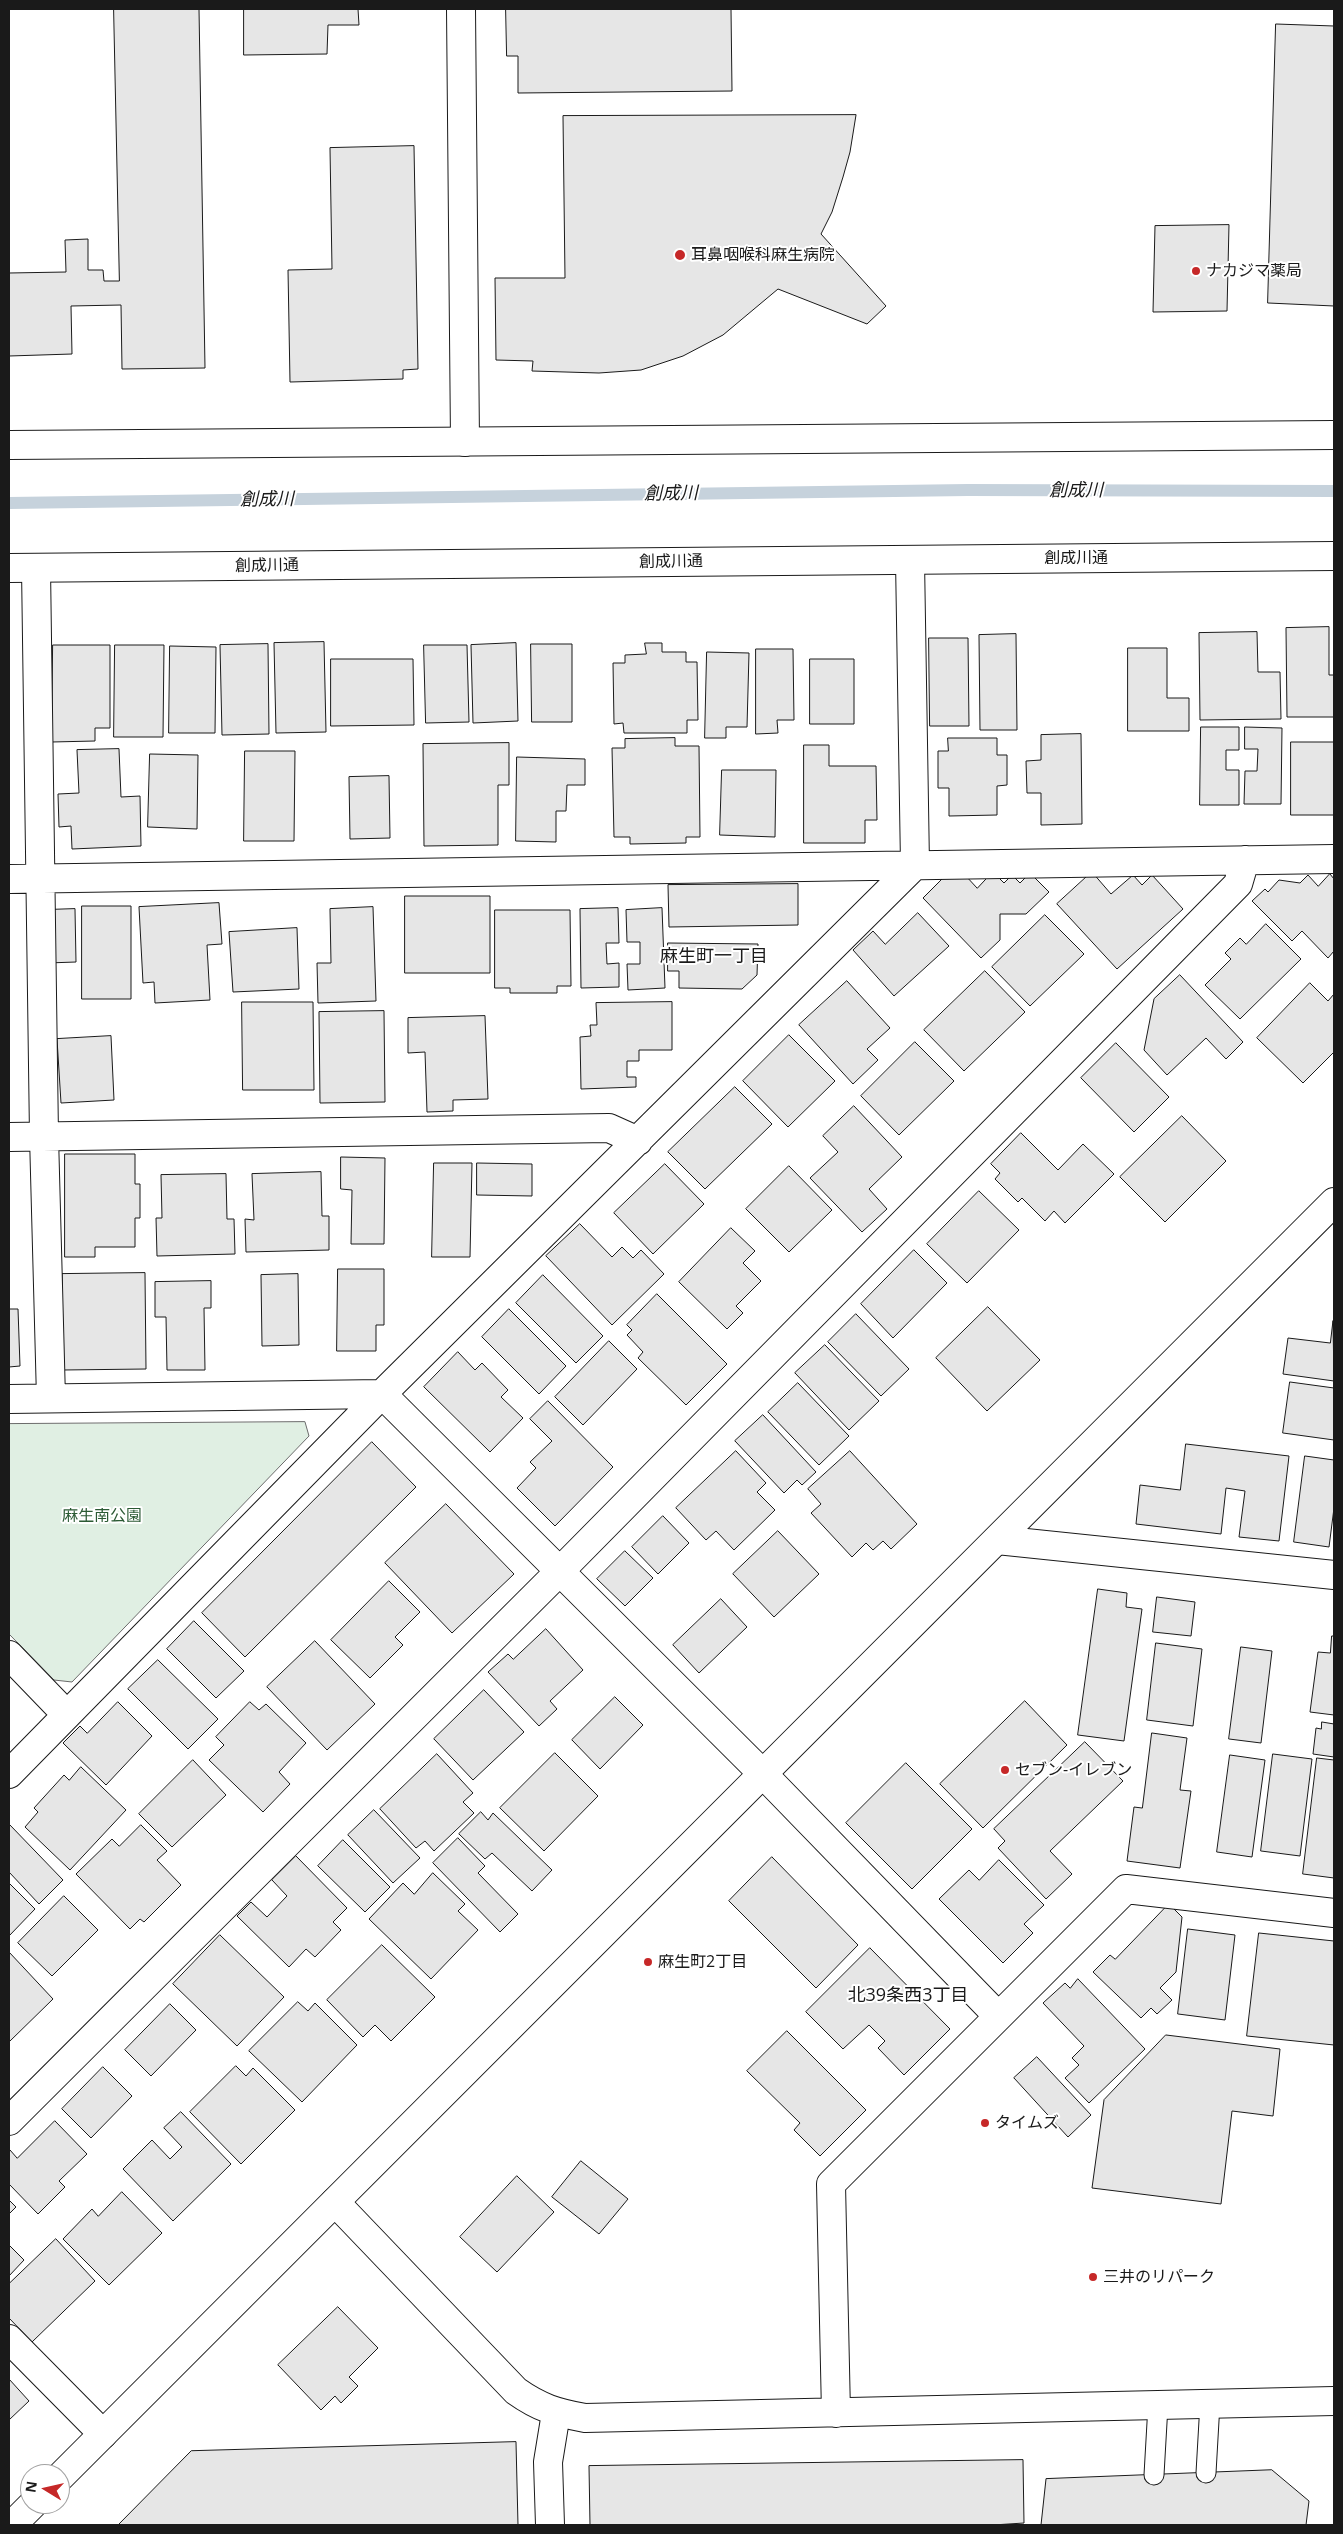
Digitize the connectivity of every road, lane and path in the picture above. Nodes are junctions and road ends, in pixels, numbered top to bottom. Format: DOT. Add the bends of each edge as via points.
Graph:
graph roads {
  1 [pos="461,9"];
  2 [pos="1334,435"];
  3 [pos="465,442"];
  4 [pos="9,445"];
  5 [pos="1334,556"];
  6 [pos="910,560"];
  7 [pos="9,568"];
  8 [pos="36,568"];
  9 [pos="1334,859"];
  10 [pos="1246,860"];
  11 [pos="915,865"];
  12 [pos="9,879"];
  13 [pos="40,879"];
  14 [pos="44,1136"];
  15 [pos="9,1137"];
  16 [pos="638,1141"];
  17 [pos="1334,1202"];
  18 [pos="382,1394"];
  19 [pos="51,1398"];
  20 [pos="9,1399"];
  21 [pos="997,1540"];
  22 [pos="560,1571"];
  23 [pos="1334,1575"];
  24 [pos="9,1655"];
  25 [pos="67,1715"];
  26 [pos="9,1774"];
  27 [pos="763,1774"];
  28 [pos="1334,1913"];
  29 [pos="998,2016"];
  30 [pos="9,2121"];
  31 [pos="335,2202"];
  32 [pos="9,2339"];
  33 [pos="1334,2401"];
  34 [pos="1210,2403"];
  35 [pos="1158,2405"];
  36 [pos="836,2412"];
  37 [pos="556,2413"];
  38 [pos="103,2434"];
  39 [pos="70,2467"];
  40 [pos="1206,2473"];
  41 [pos="1154,2475"];
  42 [pos="23,2514"];
  43 [pos="12,2525"];
  44 [pos="550,2525"];
  1 -- 3 [label="main road"];
  2 -- 3 [label="main road"];
  3 -- 4 [label="main road"];
  5 -- 6 [label="main road, 創成川通"];
  6 -- 8 [label="main road, 創成川通"];
  6 -- 11 [label="main road"];
  7 -- 8 [label="main road, 創成川通"];
  8 -- 13 [label="main road"];
  9 -- 10 [label="main road"];
  10 -- 11 [label="main road"];
  10 -- 22 [label="main road" via="1238,884"];
  11 -- 13 [label="main road"];
  11 -- 16 [label="main road"];
  12 -- 13 [label="main road"];
  13 -- 14 [label="main road"];
  14 -- 15 [label="main road"];
  14 -- 16 [label="main road" via="609,1128"];
  14 -- 19 [label="main road"];
  16 -- 18 [label="main road"];
  17 -- 21 [label="main road"];
  18 -- 19 [label="main road"];
  18 -- 22 [label="main road"];
  18 -- 25 [label="main road"];
  19 -- 20 [label="main road"];
  21 -- 23 [label="main road"];
  21 -- 27 [label="main road"];
  22 -- 27 [label="main road"];
  22 -- 30 [label="main road"];
  24 -- 25 [label="main road"];
  25 -- 26 [label="main road"];
  27 -- 29 [label="main road"];
  27 -- 31 [label="main road"];
  28 -- 29 [label="main road" via="1126,1889"];
  29 -- 36 [label="main road" via="832,2184"];
  31 -- 37 [label="main road" via="516,2391"];
  31 -- 38 [label="main road"];
  32 -- 38 [label="main road"];
  33 -- 34 [label="main road"];
  34 -- 35 [label="main road"];
  34 -- 40 [label="lane"];
  35 -- 36 [label="main road"];
  35 -- 41 [label="lane"];
  36 -- 37 [label="main road" via="586,2418"];
  37 -- 44 [label="main road" via="548,2462"];
  38 -- 39 [label="main road"];
  42 -- 43 [label="main road"];
}
